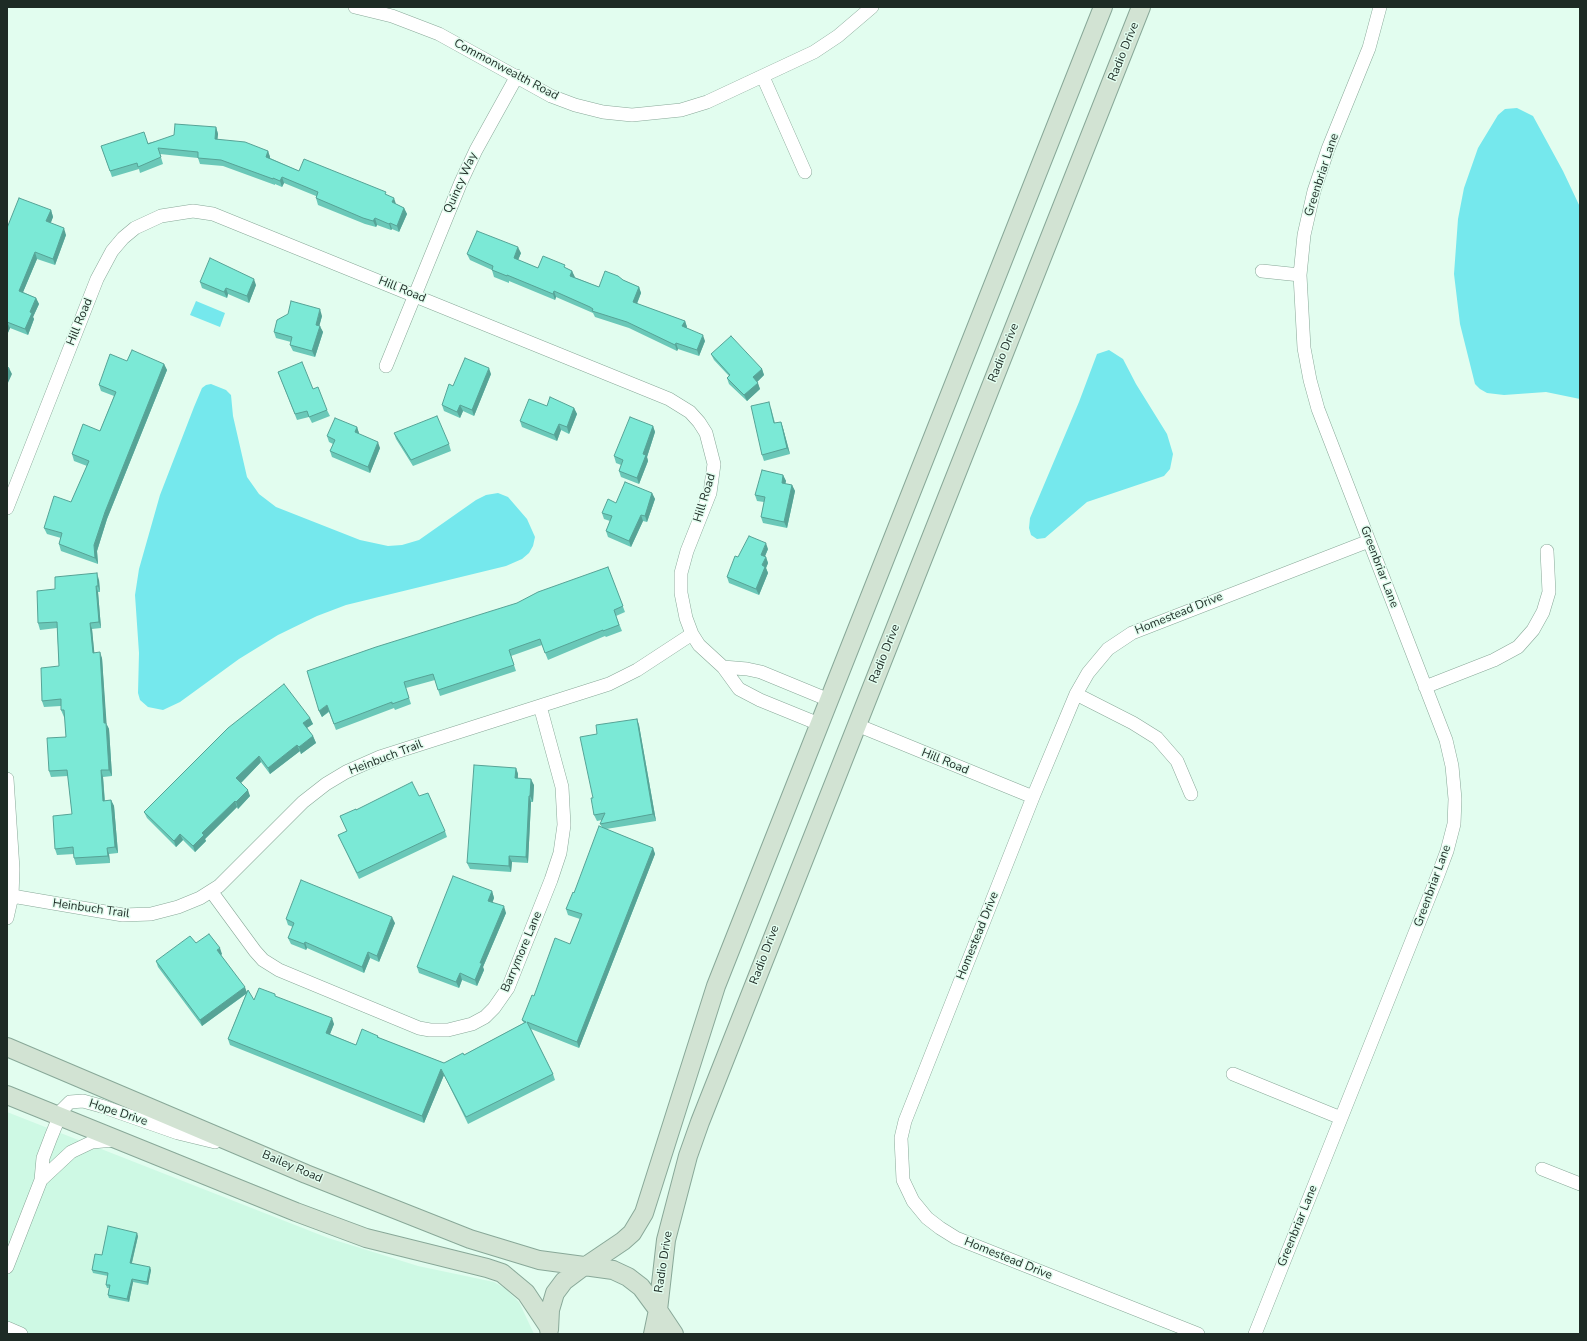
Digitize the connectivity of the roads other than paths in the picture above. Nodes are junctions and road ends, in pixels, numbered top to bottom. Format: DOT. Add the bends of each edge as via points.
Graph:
graph roads {
  1 [pos="355,7"];
  2 [pos="872,7"];
  3 [pos="1103,7"];
  4 [pos="1141,7"];
  5 [pos="1380,7"];
  6 [pos="517,76"];
  7 [pos="763,77"];
  8 [pos="805,172"];
  9 [pos="1262,271"];
  10 [pos="1300,275"];
  11 [pos="414,295"];
  12 [pos="386,366"];
  13 [pos="7,508"];
  14 [pos="1369,541"];
  15 [pos="1547,551"];
  16 [pos="692,634"];
  17 [pos="723,668"];
  18 [pos="1425,687"];
  19 [pos="1076,694"];
  20 [pos="829,700"];
  21 [pos="540,706"];
  22 [pos="819,724"];
  23 [pos="857,726"];
  24 [pos="7,779"];
  25 [pos="1191,794"];
  26 [pos="1033,798"];
  27 [pos="211,891"];
  28 [pos="12,896"];
  29 [pos="7,918"];
  30 [pos="7,1047"];
  31 [pos="1234,1074"];
  32 [pos="7,1095"];
  33 [pos="59,1116"];
  34 [pos="1341,1118"];
  35 [pos="122,1141"];
  36 [pos="247,1148"];
  37 [pos="1542,1169"];
  38 [pos="41,1180"];
  39 [pos="1580,1184"];
  40 [pos="585,1266"];
  41 [pos="7,1267"];
  42 [pos="658,1310"];
  43 [pos="7,1328"];
  44 [pos="549,1330"];
  45 [pos="21,1334"];
  46 [pos="653,1334"];
  47 [pos="674,1334"];
  48 [pos="1198,1334"];
  49 [pos="1255,1334"];
  1 -- 6 [label="street, Commonwealth Road" via="392,16 439,34"];
  2 -- 7 [label="street, Commonwealth Road" via="838,36 814,52"];
  3 -- 20 [label="main road"];
  4 -- 23 [label="main road, Radio Drive"];
  5 -- 10 [label="street, Greenbriar Lane" via="1368,48 1314,191 1304,234"];
  6 -- 7 [label="street, Commonwealth Road" via="575,106 632,115 681,110 708,102"];
  6 -- 11 [label="street, Quincy Way" via="476,150"];
  7 -- 8 [label="street"];
  9 -- 10 [label="street"];
  10 -- 14 [label="street, Greenbriar Lane" via="1304,348 1310,380 1318,409"];
  11 -- 12 [label="street, Quincy Way"];
  11 -- 13 [label="street, Hill Road" via="213,214 182,211 143,224 128,233 117,245 102,269"];
  11 -- 16 [label="street, Hill Road" via="669,399 699,422 712,450 714,470 710,492 681,573 681,593"];
  14 -- 18 [label="street, Greenbriar Lane"];
  14 -- 19 [label="street, Homestead Drive" via="1132,633 1108,650 1088,673"];
  15 -- 18 [label="street" via="1549,592 1543,612 1533,630 1518,646 1494,660"];
  16 -- 17 [label="street, Hill Road" via="708,655"];
  16 -- 21 [label="street, Heinbuch Trail" via="618,680"];
  17 -- 20 [label="street" via="761,672"];
  17 -- 22 [label="street, Hill Road" via="739,689"];
  18 -- 34 [label="street, Greenbriar Lane" via="1446,740 1452,766 1454,824 1438,875"];
  19 -- 25 [label="street" via="1157,738 1177,761"];
  19 -- 26 [label="street, Homestead Drive"];
  20 -- 22 [label="main road"];
  21 -- 27 [label="street, Heinbuch Trail" via="380,757 346,772 303,802"];
  21 -- 27 [label="street, Barrymore Lane" via="562,787 564,825 560,853 508,988 485,1017 472,1024 448,1030 419,1028 279,970 263,960 255,951"];
  22 -- 40 [label="main road" via="716,986 644,1213 623,1241"];
  23 -- 26 [label="street, Hill Road"];
  23 -- 42 [label="main road, Radio Drive" via="796,876 686,1163 666,1240"];
  24 -- 28 [label="street" via="13,856"];
  26 -- 48 [label="street, Homestead Drive" via="905,1121 900,1138 903,1180 913,1201 927,1218 956,1238"];
  27 -- 28 [label="street, Heinbuch Trail" via="169,910 134,915 113,914"];
  28 -- 29 [label="street"];
  30 -- 36 [label="main road, Bailey Road"];
  31 -- 34 [label="street"];
  32 -- 33 [label="main road"];
  33 -- 35 [label="main road"];
  33 -- 36 [label="street, Hope Drive" via="70,1102 83,1101 178,1133"];
  33 -- 38 [label="street, Hope Drive" via="43,1158"];
  34 -- 49 [label="street, Greenbriar Lane"];
  35 -- 38 [label="street, Hope Drive" via="101,1140 83,1145 64,1157"];
  35 -- 44 [label="main road" via="366,1238 502,1273 526,1292"];
  36 -- 40 [label="main road, Bailey Road" via="417,1219 496,1248 539,1260"];
  37 -- 39 [label="street"];
  38 -- 41 [label="street, Hope Drive"];
  40 -- 42 [label="main road, Bailey Road" via="613,1270 628,1277 647,1293"];
  40 -- 44 [label="main road" via="564,1281 555,1294 550,1310"];
  42 -- 46 [label="main road, Radio Drive"];
  42 -- 47 [label="main road"];
  43 -- 45 [label="street"];
}
